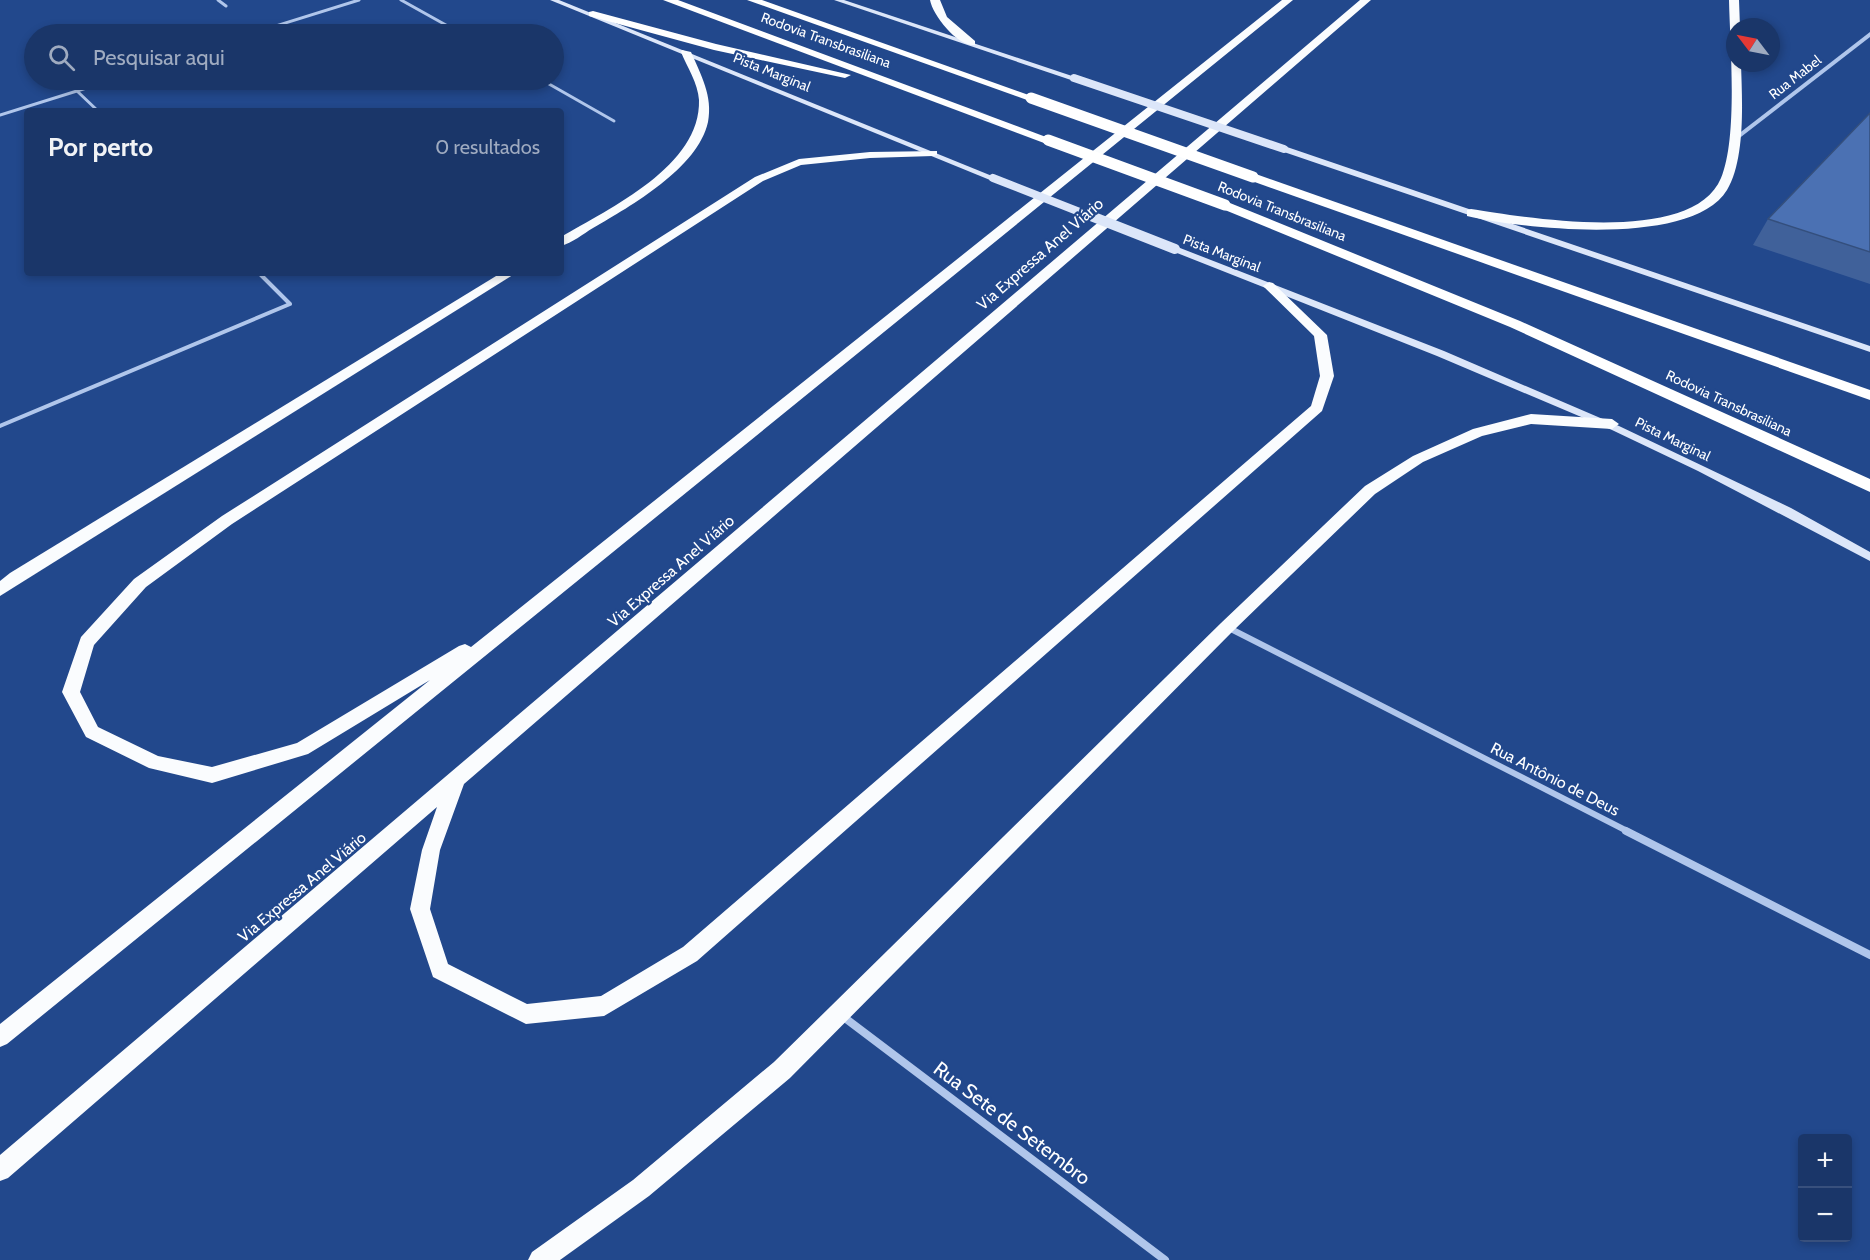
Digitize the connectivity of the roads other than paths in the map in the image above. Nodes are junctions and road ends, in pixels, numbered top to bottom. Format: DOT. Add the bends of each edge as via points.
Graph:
graph roads {
  1 [pos="218,0"];
  2 [pos="359,0"];
  3 [pos="401,0"];
  4 [pos="553,0"];
  5 [pos="668,0"];
  6 [pos="752,0"];
  7 [pos="837,0"];
  8 [pos="935,0"];
  9 [pos="1288,0"];
  10 [pos="1366,0"];
  11 [pos="1734,0"];
  12 [pos="226,6"];
  13 [pos="593,14"];
  14 [pos="282,24"];
  15 [pos="444,24"];
  16 [pos="1870,34"];
  17 [pos="971,43"];
  18 [pos="687,52"];
  19 [pos="904,87"];
  20 [pos="80,90"];
  21 [pos="560,90"];
  22 [pos="77,91"];
  23 [pos="95,108"];
  24 [pos="0,115"];
  25 [pos="614,121"];
  26 [pos="1735,139"];
  27 [pos="933,153"];
  28 [pos="1471,213"];
  29 [pos="564,240"];
  30 [pos="262,276"];
  31 [pos="505,276"];
  32 [pos="1269,286"];
  33 [pos="1870,349"];
  34 [pos="1870,395"];
  35 [pos="1612,424"];
  36 [pos="0,426"];
  37 [pos="1870,486"];
  38 [pos="1870,557"];
  39 [pos="0,590"];
  40 [pos="517,620"];
  41 [pos="1227,627"];
  42 [pos="455,782"];
  43 [pos="1870,955"];
  44 [pos="838,1013"];
  45 [pos="0,1036"];
  46 [pos="0,1170"];
  47 [pos="540,1260"];
  48 [pos="1165,1260"];
  1 -- 12 [label="lane"];
  2 -- 14 [label="lane"];
  3 -- 15 [label="lane"];
  4 -- 13 [label="main road, Pista Marginal"];
  5 -- 19 [label="highway, Rodovia Transbrasiliana"];
  6 -- 34 [label="highway, Rodovia Transbrasiliana, bridge"];
  7 -- 17 [label="main road"];
  8 -- 17 [label="highway" via="935,7 945,21"];
  9 -- 40 [label="highway"];
  10 -- 42 [label="highway, Via Expressa Anel Viário"];
  11 -- 26 [label="highway"];
  13 -- 18 [label="main road, Pista Marginal"];
  13 -- 19 [label="highway" via="714,47"];
  16 -- 26 [label="street, Rua Mabel"];
  17 -- 28 [label="main road, bridge"];
  18 -- 27 [label="main road, Pista Marginal"];
  18 -- 29 [label="highway" via="704,100 701,134 673,170"];
  19 -- 37 [label="highway, Rodovia Transbrasiliana, bridge" via="1225,205 1515,324"];
  20 -- 22 [label="lane"];
  21 -- 25 [label="lane"];
  22 -- 23 [label="lane"];
  22 -- 24 [label="lane"];
  26 -- 28 [label="highway" via="1722,189 1698,207 1665,220 1619,228 1553,225"];
  27 -- 32 [label="main road, Pista Marginal, bridge"];
  27 -- 40 [label="highway" via="799,162 759,179 227,520 140,583 87,642 71,692 93,732 155,763 212,775 302,749"];
  28 -- 33 [label="main road"];
  30 -- 36 [label="lane" via="290,304"];
  31 -- 39 [label="highway"];
  32 -- 35 [label="main road, Pista Marginal"];
  32 -- 42 [label="highway" via="1320,335 1327,376 1317,408 680,960 604,1006 526,1014 440,970 420,909 431,850"];
  35 -- 38 [label="main road, Pista Marginal" via="1786,509"];
  35 -- 41 [label="highway" via="1531,419 1478,432 1418,459 1370,490"];
  40 -- 45 [label="highway"];
  41 -- 43 [label="street, Rua Antônio de Deus"];
  41 -- 44 [label="highway"];
  42 -- 46 [label="highway, Via Expressa Anel Viário"];
  44 -- 47 [label="highway" via="782,1070 641,1188"];
  44 -- 48 [label="street, Rua Sete de Setembro"];
}
